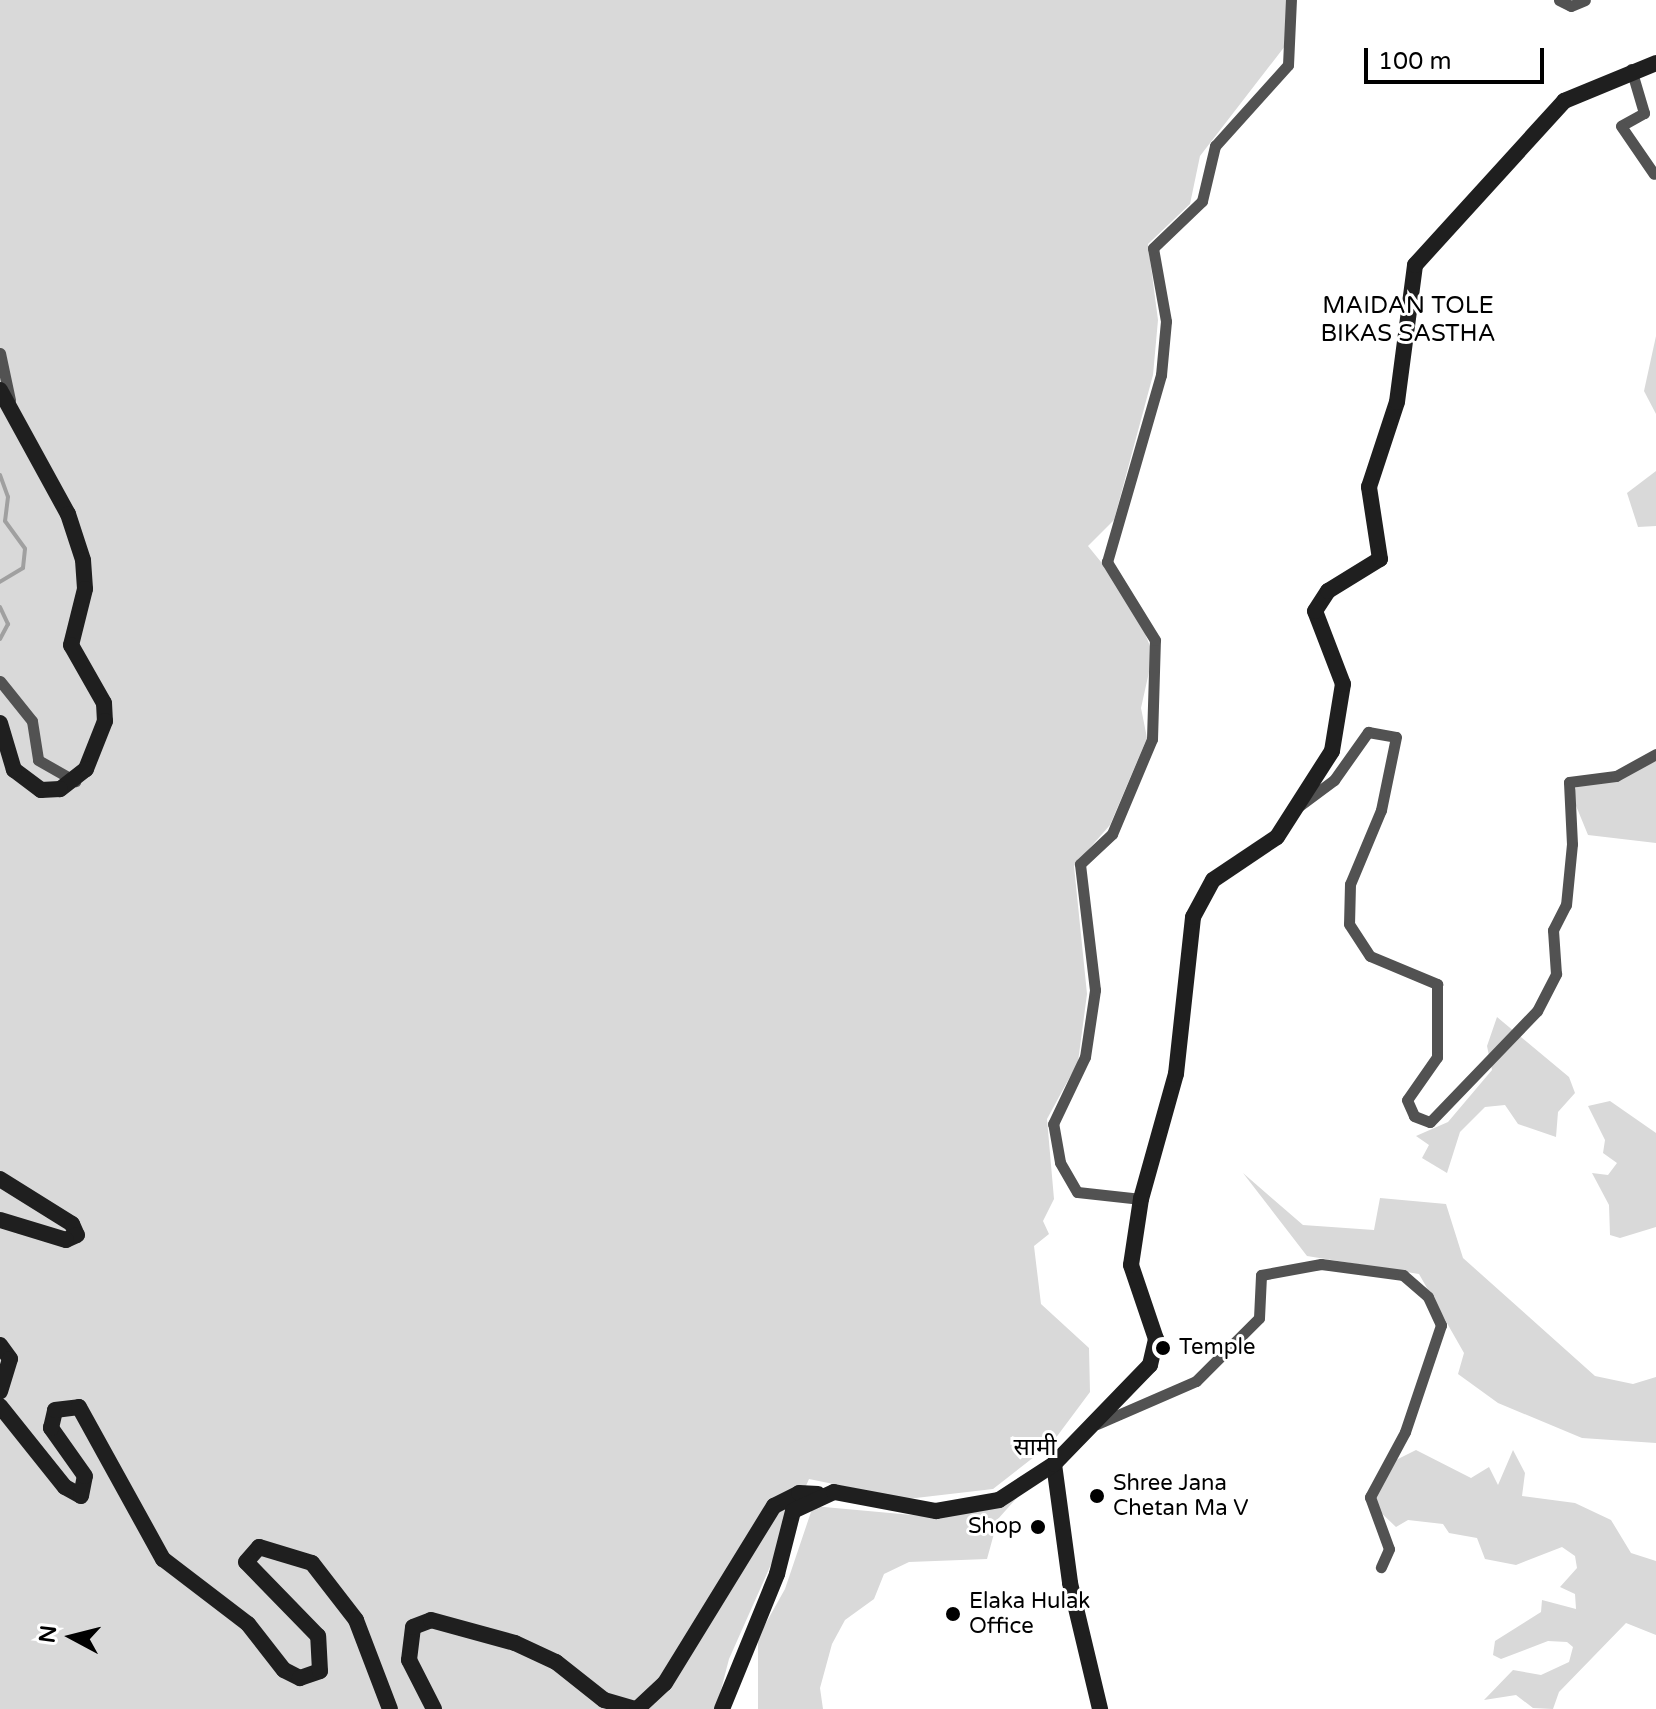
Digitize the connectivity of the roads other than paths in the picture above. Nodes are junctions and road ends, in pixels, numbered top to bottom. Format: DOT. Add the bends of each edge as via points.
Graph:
graph roads {
  1 [pos="1291,0"];
  2 [pos="1559,0"];
  3 [pos="1585,0"];
  4 [pos="1656,63"];
  5 [pos="1631,69"];
  6 [pos="1654,174"];
  7 [pos="0,353"];
  8 [pos="5,396"];
  9 [pos="0,681"];
  10 [pos="0,723"];
  11 [pos="1656,754"];
  12 [pos="75,781"];
  13 [pos="1299,806"];
  14 [pos="0,1179"];
  15 [pos="1141,1199"];
  16 [pos="0,1220"];
  17 [pos="0,1345"];
  18 [pos="0,1392"];
  19 [pos="0,1406"];
  20 [pos="1086,1429"];
  21 [pos="1054,1464"];
  22 [pos="820,1494"];
  23 [pos="1381,1567"];
  24 [pos="390,1709"];
  25 [pos="434,1709"];
  26 [pos="636,1709"];
  27 [pos="722,1709"];
  28 [pos="1100,1709"];
  1 -- 15 [label="street" via="1288,65 1215,146 1202,201 1153,248 1166,321 1161,375 1107,562 1155,640 1152,739 1112,834 1080,864 1095,990 1085,1057 1053,1124 1060,1162 1077,1192"];
  2 -- 3 [label="street" via="1571,6"];
  4 -- 5 [label="main road"];
  5 -- 6 [label="street" via="1644,113 1621,126"];
  5 -- 13 [label="main road" via="1564,101 1415,265 1397,402 1369,487 1380,559 1328,591 1315,611 1338,667 1343,706 1332,751"];
  7 -- 8 [label="street"];
  8 -- 12 [label="main road" via="83,560 71,645 104,703 105,721 96,752"];
  9 -- 12 [label="street" via="32,721 38,760"];
  10 -- 12 [label="main road" via="14,770 41,790"];
  11 -- 13 [label="street" via="1616,776 1569,782 1572,844 1566,905 1553,930 1556,974 1537,1011 1430,1122 1414,1116 1407,1100 1437,1057 1437,984 1370,956 1349,924 1350,884 1381,810 1396,737 1368,732 1334,780"];
  13 -- 15 [label="main road" via="1277,837 1213,880 1193,917 1176,1074"];
  14 -- 16 [label="main road" via="72,1224 77,1235 66,1240"];
  15 -- 20 [label="main road" via="1132,1279 1155,1351 1137,1382"];
  17 -- 18 [label="main road" via="10,1359"];
  19 -- 24 [label="main road" via="65,1487 81,1496 85,1476 51,1428 55,1410 79,1407 163,1559 248,1624 284,1670 300,1678 320,1671 318,1636 246,1562 259,1547 312,1563 356,1620"];
  20 -- 21 [label="main road"];
  20 -- 23 [label="street" via="1196,1381 1259,1318 1261,1275 1321,1264 1403,1275 1428,1297 1441,1325 1405,1432 1370,1497 1389,1549"];
  21 -- 22 [label="main road" via="999,1500 958,1510"];
  21 -- 28 [label="main road" via="1070,1583"];
  22 -- 26 [label="main road" via="799,1493 774,1506 665,1683"];
  22 -- 27 [label="main road" via="793,1511 777,1574"];
  25 -- 26 [label="main road" via="409,1660 413,1627 431,1620 515,1643 556,1662 604,1700"];
}
